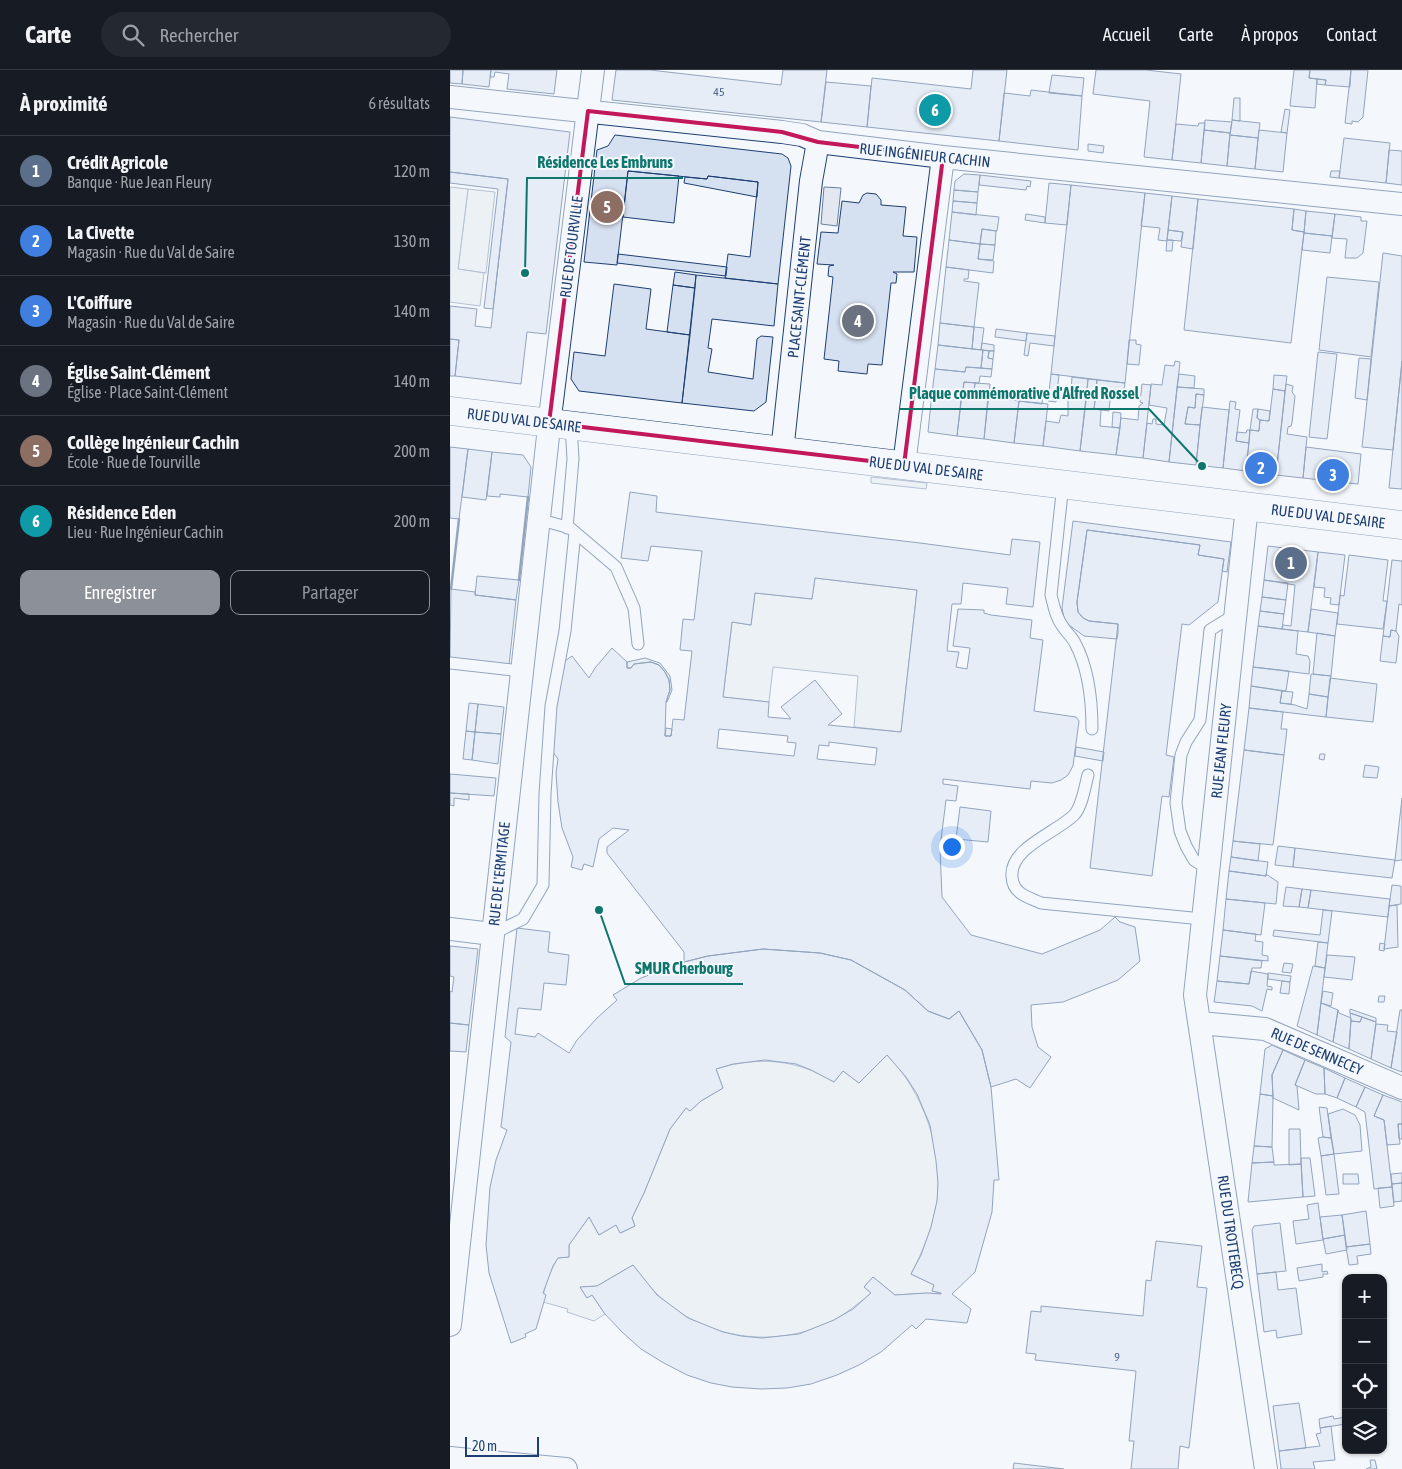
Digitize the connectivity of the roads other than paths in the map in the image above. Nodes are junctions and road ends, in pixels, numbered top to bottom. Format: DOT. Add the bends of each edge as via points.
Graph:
graph roads {
  1 [pos="593,70"];
  2 [pos="450,97"];
  3 [pos="588,112"];
  4 [pos="818,142"];
  5 [pos="943,157"];
  6 [pos="1402,204"];
  7 [pos="450,412"];
  8 [pos="560,425"];
  9 [pos="782,452"];
  10 [pos="904,465"];
  11 [pos="1063,484"];
  12 [pos="1247,506"];
  13 [pos="538,519"];
  14 [pos="1402,525"];
  15 [pos="571,530"];
  16 [pos="1236,614"];
  17 [pos="638,644"];
  18 [pos="450,663"];
  19 [pos="521,671"];
  20 [pos="1092,729"];
  21 [pos="1088,776"];
  22 [pos="1208,869"];
  23 [pos="1202,919"];
  24 [pos="450,930"];
  25 [pos="492,934"];
  26 [pos="1195,995"];
  27 [pos="1200,1023"];
  28 [pos="1402,1088"];
  29 [pos="455,1228"];
  30 [pos="450,1326"];
  31 [pos="450,1458"];
  32 [pos="566,1469"];
  33 [pos="1266,1469"];
  1 -- 3 [label="street, RUE DE TOURVILLE"];
  2 -- 3 [label="street, RUE INGÉNIEUR CACHIN"];
  3 -- 4 [label="street, RUE INGÉNIEUR CACHIN" via="782,132"];
  3 -- 8 [label="street, RUE DE TOURVILLE"];
  4 -- 5 [label="street, RUE INGÉNIEUR CACHIN"];
  4 -- 9 [label="street, PLACE SAINT-CLÉMENT"];
  5 -- 6 [label="street, RUE INGÉNIEUR CACHIN"];
  5 -- 10 [label="street"];
  7 -- 8 [label="main road, RUE DU VAL DE SAIRE"];
  8 -- 9 [label="main road, RUE DU VAL DE SAIRE"];
  8 -- 13 [label="street, RUE DE L'ERMITAGE"];
  8 -- 15 [label="lane" via="573,459"];
  9 -- 10 [label="main road, RUE DU VAL DE SAIRE"];
  10 -- 11 [label="main road, RUE DU VAL DE SAIRE"];
  11 -- 12 [label="main road, RUE DU VAL DE SAIRE"];
  11 -- 20 [label="lane" via="1051,595 1055,613 1074,640 1087,675 1092,701"];
  12 -- 14 [label="main road, RUE DU VAL DE SAIRE"];
  12 -- 16 [label="street, RUE JEAN FLEURY"];
  13 -- 15 [label="lane"];
  13 -- 19 [label="street, RUE DE L'ERMITAGE"];
  15 -- 17 [label="lane" via="616,567 634,608"];
  15 -- 25 [label="lane" via="565,631 551,706 543,885 523,919"];
  16 -- 22 [label="street, RUE JEAN FLEURY"];
  16 -- 22 [label="lane" via="1210,630 1200,720 1181,755 1176,803 1180,831 1194,860"];
  18 -- 19 [label="lane"];
  19 -- 25 [label="street, RUE DE L'ERMITAGE"];
  21 -- 23 [label="lane" via="1075,814 1015,861 1011,872 1012,885 1021,895 1041,903"];
  22 -- 23 [label="street, RUE JEAN FLEURY"];
  23 -- 26 [label="street, RUE JEAN FLEURY"];
  24 -- 25 [label="street"];
  25 -- 29 [label="street, RUE DE L'ERMITAGE"];
  26 -- 27 [label="street, RUE DU TROTTEBECQ"];
  27 -- 28 [label="street, RUE DE SENNECEY" via="1265,1029"];
  27 -- 33 [label="street, RUE DU TROTTEBECQ"];
  29 -- 30 [label="street, RUE DE L'ERMITAGE"];
  31 -- 32 [label="street"];
}
